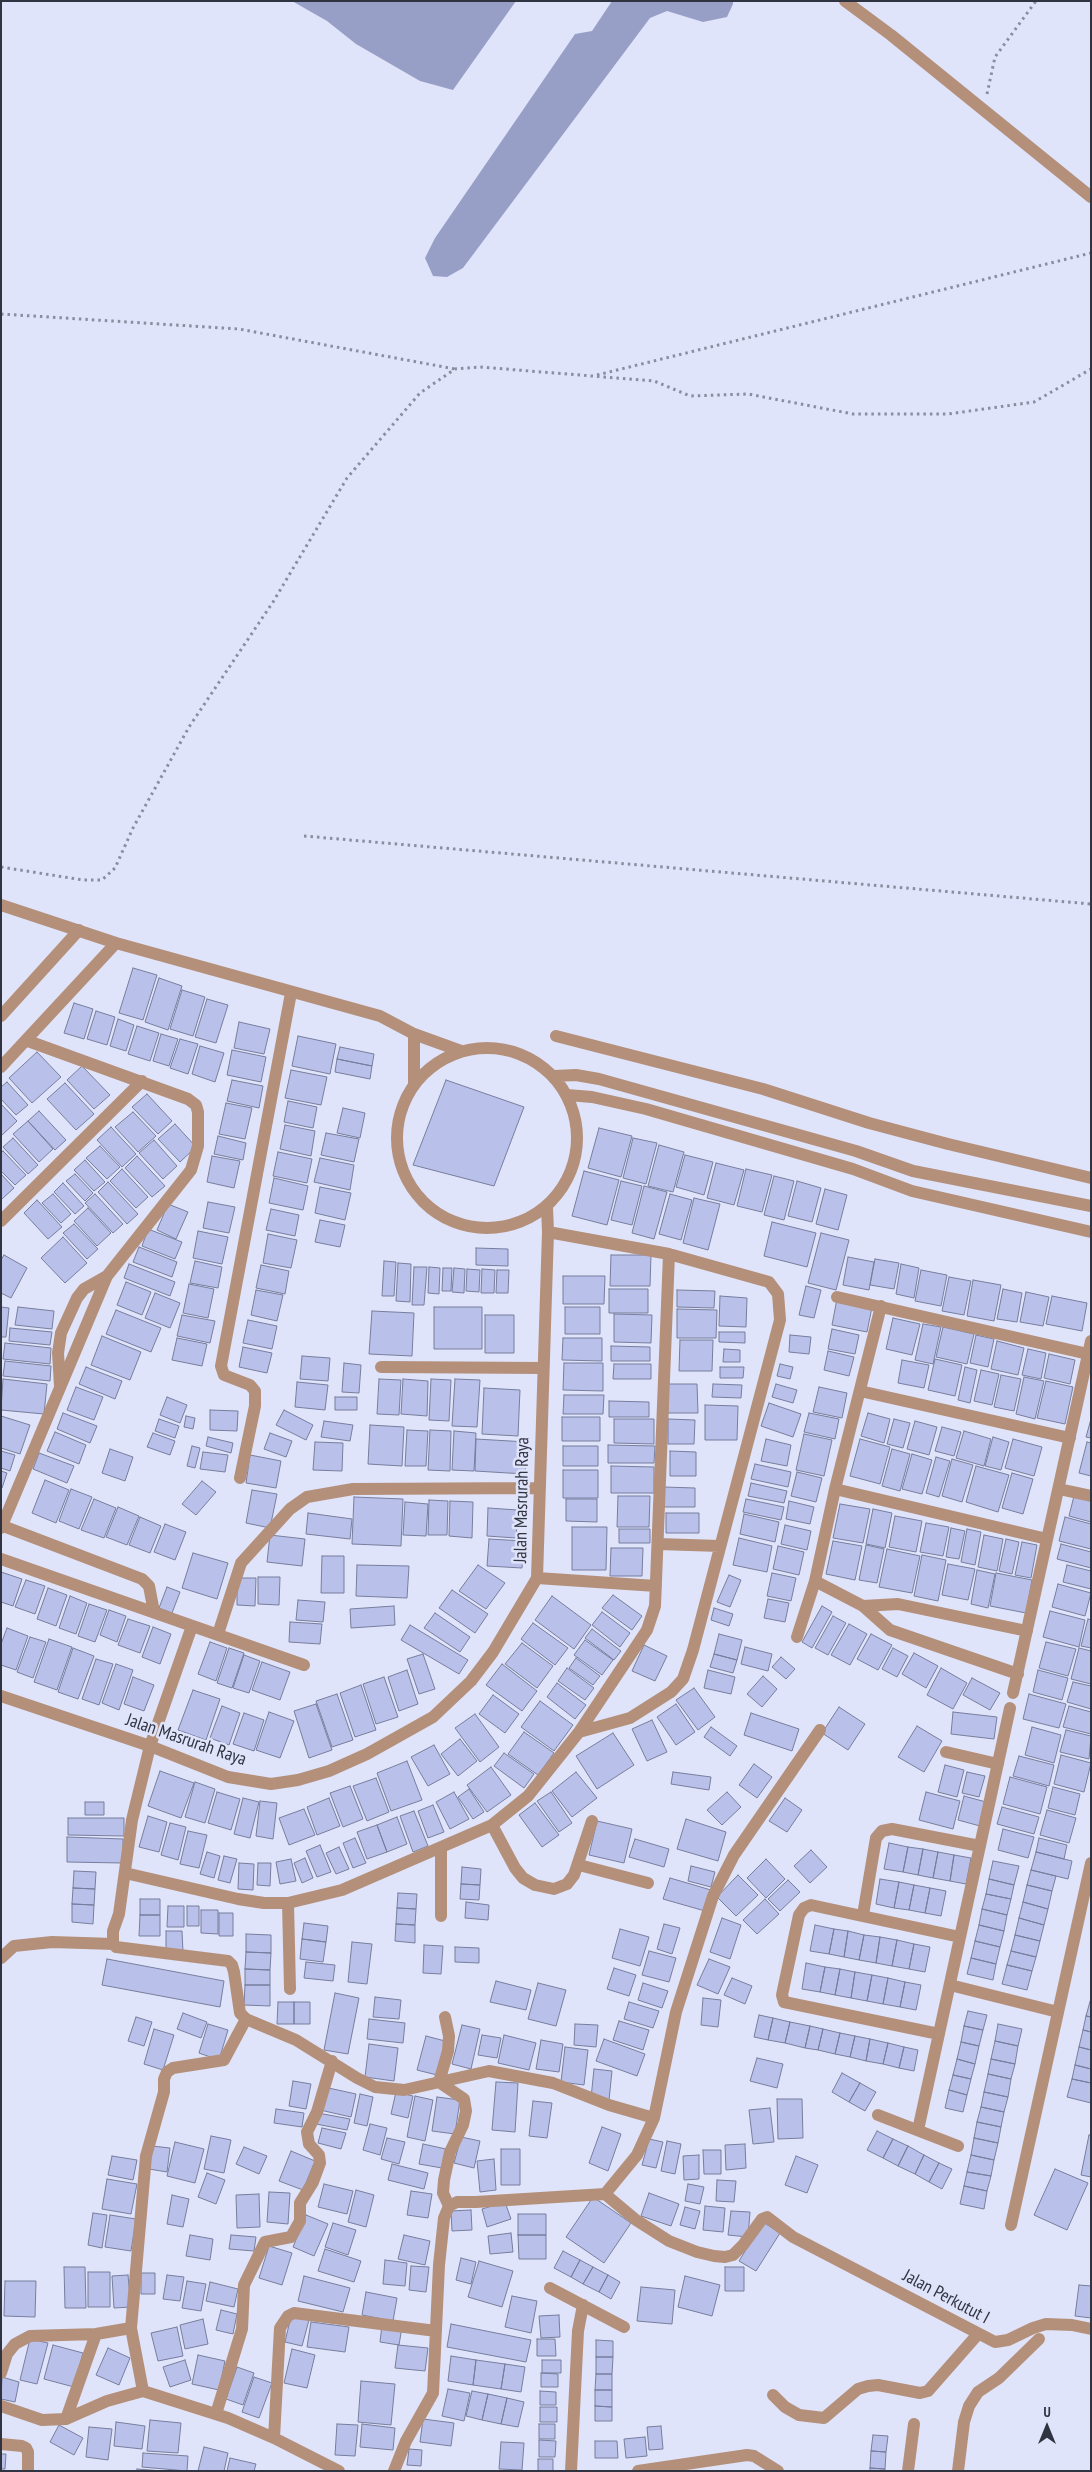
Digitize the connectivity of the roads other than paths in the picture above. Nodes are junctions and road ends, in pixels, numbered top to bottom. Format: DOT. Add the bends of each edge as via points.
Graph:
graph roads {
  1 [pos="845,1"];
  2 [pos="1091,197"];
  3 [pos="1,905"];
  4 [pos="79,930"];
  5 [pos="116,943"];
  6 [pos="291,993"];
  7 [pos="1,1016"];
  8 [pos="414,1034"];
  9 [pos="556,1036"];
  10 [pos="28,1041"];
  11 [pos="461,1051"];
  12 [pos="1,1067"];
  13 [pos="554,1076"];
  14 [pos="142,1081"];
  15 [pos="414,1084"];
  16 [pos="567,1095"];
  17 [pos="952,1178"];
  18 [pos="1091,1178"];
  19 [pos="947,1199"];
  20 [pos="1091,1206"];
  21 [pos="547,1207"];
  22 [pos="1,1221"];
  23 [pos="548,1232"];
  24 [pos="1091,1232"];
  25 [pos="669,1254"];
  26 [pos="107,1276"];
  27 [pos="837,1297"];
  28 [pos="881,1306"];
  29 [pos="1091,1341"];
  30 [pos="1088,1354"];
  31 [pos="381,1367"];
  32 [pos="542,1368"];
  33 [pos="60,1391"];
  34 [pos="860,1391"];
  35 [pos="1070,1438"];
  36 [pos="240,1478"];
  37 [pos="539,1488"];
  38 [pos="835,1489"];
  39 [pos="1058,1489"];
  40 [pos="1091,1496"];
  41 [pos="2,1527"];
  42 [pos="1047,1539"];
  43 [pos="658,1544"];
  44 [pos="720,1546"];
  45 [pos="1,1559"];
  46 [pos="537,1578"];
  47 [pos="815,1581"];
  48 [pos="656,1586"];
  49 [pos="863,1606"];
  50 [pos="154,1612"];
  51 [pos="192,1626"];
  52 [pos="1027,1631"];
  53 [pos="218,1634"];
  54 [pos="797,1637"];
  55 [pos="304,1665"];
  56 [pos="1018,1674"];
  57 [pos="1013,1693"];
  58 [pos="1,1696"];
  59 [pos="1010,1708"];
  60 [pos="820,1730"];
  61 [pos="579,1732"];
  62 [pos="150,1746"];
  63 [pos="946,1752"];
  64 [pos="998,1764"];
  65 [pos="592,1821"];
  66 [pos="492,1825"];
  67 [pos="980,1846"];
  68 [pos="440,1848"];
  69 [pos="1091,1863"];
  70 [pos="579,1865"];
  71 [pos="125,1873"];
  72 [pos="648,1882"];
  73 [pos="288,1903"];
  74 [pos="863,1915"];
  75 [pos="440,1916"];
  76 [pos="960,1937"];
  77 [pos="113,1940"];
  78 [pos="1,1958"];
  79 [pos="950,1985"];
  80 [pos="290,1989"];
  81 [pos="1058,2012"];
  82 [pos="445,2017"];
  83 [pos="246,2019"];
  84 [pos="939,2034"];
  85 [pos="332,2061"];
  86 [pos="439,2082"];
  87 [pos="878,2115"];
  88 [pos="654,2118"];
  89 [pos="918,2130"];
  90 [pos="958,2146"];
  91 [pos="605,2194"];
  92 [pos="449,2206"];
  93 [pos="1011,2225"];
  94 [pos="550,2288"];
  95 [pos="583,2305"];
  96 [pos="624,2326"];
  97 [pos="131,2328"];
  98 [pos="1091,2329"];
  99 [pos="436,2331"];
  100 [pos="96,2334"];
  101 [pos="978,2334"];
  102 [pos="1039,2339"];
  103 [pos="1,2373"];
  104 [pos="143,2391"];
  105 [pos="773,2395"];
  106 [pos="1,2406"];
  107 [pos="216,2414"];
  108 [pos="66,2419"];
  109 [pos="914,2424"];
  110 [pos="274,2438"];
  111 [pos="1,2444"];
  112 [pos="28,2471"];
  113 [pos="338,2471"];
  114 [pos="394,2471"];
  115 [pos="571,2471"];
  116 [pos="638,2471"];
  117 [pos="778,2471"];
  118 [pos="908,2471"];
  119 [pos="958,2471"];
  1 -- 2 [label="street"];
  3 -- 4 [label="street"];
  4 -- 5 [label="street"];
  4 -- 7 [label="street"];
  5 -- 6 [label="street"];
  5 -- 10 [label="street"];
  6 -- 8 [label="street" via="380,1016"];
  6 -- 36 [label="street" via="221,1366 224,1375 250,1385 255,1391 255,1406"];
  8 -- 11 [label="street"];
  8 -- 15 [label="street"];
  9 -- 18 [label="street" via="763,1089 931,1140"];
  10 -- 12 [label="street"];
  10 -- 14 [label="street"];
  11 -- 13 [label="street" via="490,1048 519,1053"];
  11 -- 15 [label="street" via="435,1064"];
  13 -- 16 [label="street"];
  13 -- 17 [label="street" via="599,1079 856,1151 913,1171"];
  14 -- 22 [label="street"];
  14 -- 26 [label="street" via="194,1102 198,1112 198,1146 191,1170"];
  15 -- 21 [label="street" via="400,1110 396,1139 401,1168 415,1194 436,1214 464,1226 493,1228 521,1222"];
  16 -- 19 [label="street" via="646,1109"];
  16 -- 21 [label="street" via="578,1131 576,1159 565,1185"];
  17 -- 19 [label="street"];
  17 -- 20 [label="street"];
  19 -- 24 [label="street"];
  21 -- 23 [label="street, Jalan Masrurah Raya"];
  23 -- 25 [label="street"];
  23 -- 32 [label="street, Jalan Masrurah Raya"];
  25 -- 43 [label="street"];
  25 -- 44 [label="street" via="769,1282 776,1288 780,1301 780,1320"];
  26 -- 33 [label="street"];
  26 -- 33 [label="street" via="81,1294 61,1333 58,1353"];
  27 -- 28 [label="street"];
  28 -- 30 [label="street"];
  28 -- 34 [label="street"];
  29 -- 30 [label="street"];
  30 -- 35 [label="street"];
  31 -- 32 [label="street"];
  32 -- 37 [label="street, Jalan Masrurah Raya"];
  33 -- 41 [label="street"];
  34 -- 35 [label="street"];
  34 -- 38 [label="street"];
  35 -- 39 [label="street"];
  37 -- 46 [label="street, Jalan Masrurah Raya"];
  37 -- 53 [label="street" via="353,1489 307,1497 290,1508 241,1563"];
  38 -- 42 [label="street"];
  38 -- 47 [label="street"];
  39 -- 40 [label="street"];
  39 -- 42 [label="street"];
  41 -- 50 [label="street" via="142,1579 149,1586"];
  42 -- 52 [label="street"];
  43 -- 44 [label="street"];
  43 -- 48 [label="street"];
  44 -- 61 [label="street" via="683,1679 671,1692 630,1718"];
  45 -- 50 [label="street"];
  46 -- 48 [label="street"];
  46 -- 62 [label="street, Jalan Masrurah Raya" via="507,1631 471,1681 432,1717 360,1758 329,1771 271,1784 228,1777"];
  47 -- 49 [label="street"];
  47 -- 54 [label="street"];
  48 -- 61 [label="street" via="651,1622"];
  49 -- 52 [label="street" via="898,1604"];
  49 -- 56 [label="street" via="890,1630"];
  50 -- 51 [label="street"];
  51 -- 53 [label="street"];
  51 -- 62 [label="street"];
  52 -- 56 [label="street"];
  53 -- 55 [label="street"];
  56 -- 57 [label="street"];
  58 -- 62 [label="street, Jalan Masrurah Raya"];
  59 -- 64 [label="street"];
  60 -- 88 [label="street" via="734,1855 713,1896 676,2012"];
  61 -- 66 [label="street" via="528,1796"];
  62 -- 71 [label="street" via="132,1820"];
  63 -- 64 [label="street"];
  64 -- 67 [label="street"];
  65 -- 70 [label="street"];
  66 -- 68 [label="street"];
  66 -- 70 [label="street" via="515,1868 535,1885 546,1889 560,1888 571,1881"];
  67 -- 74 [label="street" via="892,1829 882,1831 876,1838"];
  67 -- 76 [label="street"];
  68 -- 73 [label="street" via="342,1890"];
  68 -- 75 [label="street"];
  69 -- 81 [label="street"];
  70 -- 72 [label="street"];
  71 -- 73 [label="street" via="238,1899"];
  71 -- 77 [label="street"];
  73 -- 80 [label="street"];
  74 -- 76 [label="street"];
  74 -- 84 [label="street" via="812,1906 802,1910 782,1996 784,2002"];
  76 -- 79 [label="street"];
  77 -- 78 [label="street" via="14,1946"];
  77 -- 83 [label="street" via="121,1948 228,1961 234,1972 240,2013"];
  79 -- 81 [label="street"];
  79 -- 84 [label="street"];
  81 -- 93 [label="street"];
  82 -- 86 [label="street" via="448,2050"];
  83 -- 85 [label="street" via="296,2040"];
  83 -- 97 [label="street" via="224,2060 173,2068 164,2079 164,2092 146,2156"];
  84 -- 89 [label="street"];
  85 -- 86 [label="street" via="375,2087 404,2090"];
  85 -- 107 [label="street" via="317,2112 307,2132 309,2144 319,2155 320,2163 300,2203 300,2221 291,2236 265,2242 244,2285 242,2329"];
  86 -- 88 [label="street" via="490,2071 553,2083"];
  86 -- 92 [label="street" via="464,2099 466,2111 450,2152 444,2180 443,2193"];
  87 -- 89 [label="street"];
  88 -- 91 [label="street" via="637,2154"];
  89 -- 90 [label="street"];
  91 -- 92 [label="street" via="457,2202"];
  91 -- 101 [label="street, Jalan Perkutut I" via="636,2220 669,2241 697,2252 725,2257 733,2255 764,2217 772,2220 793,2237"];
  92 -- 99 [label="street" via="444,2218 439,2265"];
  94 -- 95 [label="street"];
  95 -- 96 [label="street"];
  95 -- 115 [label="street" via="578,2330"];
  97 -- 100 [label="street"];
  97 -- 104 [label="street"];
  98 -- 101 [label="street, Jalan Perkutut I" via="1046,2324 1003,2342"];
  99 -- 110 [label="street" via="294,2313 288,2316 280,2328"];
  99 -- 114 [label="street" via="434,2393 406,2441"];
  100 -- 103 [label="street" via="30,2336 11,2349"];
  100 -- 108 [label="street"];
  101 -- 105 [label="street" via="928,2391 920,2393 868,2386 858,2389 824,2418 799,2415"];
  102 -- 119 [label="street" via="999,2378 978,2392 969,2406"];
  104 -- 107 [label="street"];
  104 -- 108 [label="street" via="107,2401"];
  106 -- 108 [label="street" via="42,2420"];
  107 -- 110 [label="street"];
  109 -- 118 [label="street"];
  110 -- 113 [label="street"];
  111 -- 112 [label="street" via="26,2448"];
  116 -- 117 [label="street" via="747,2455"];
}
